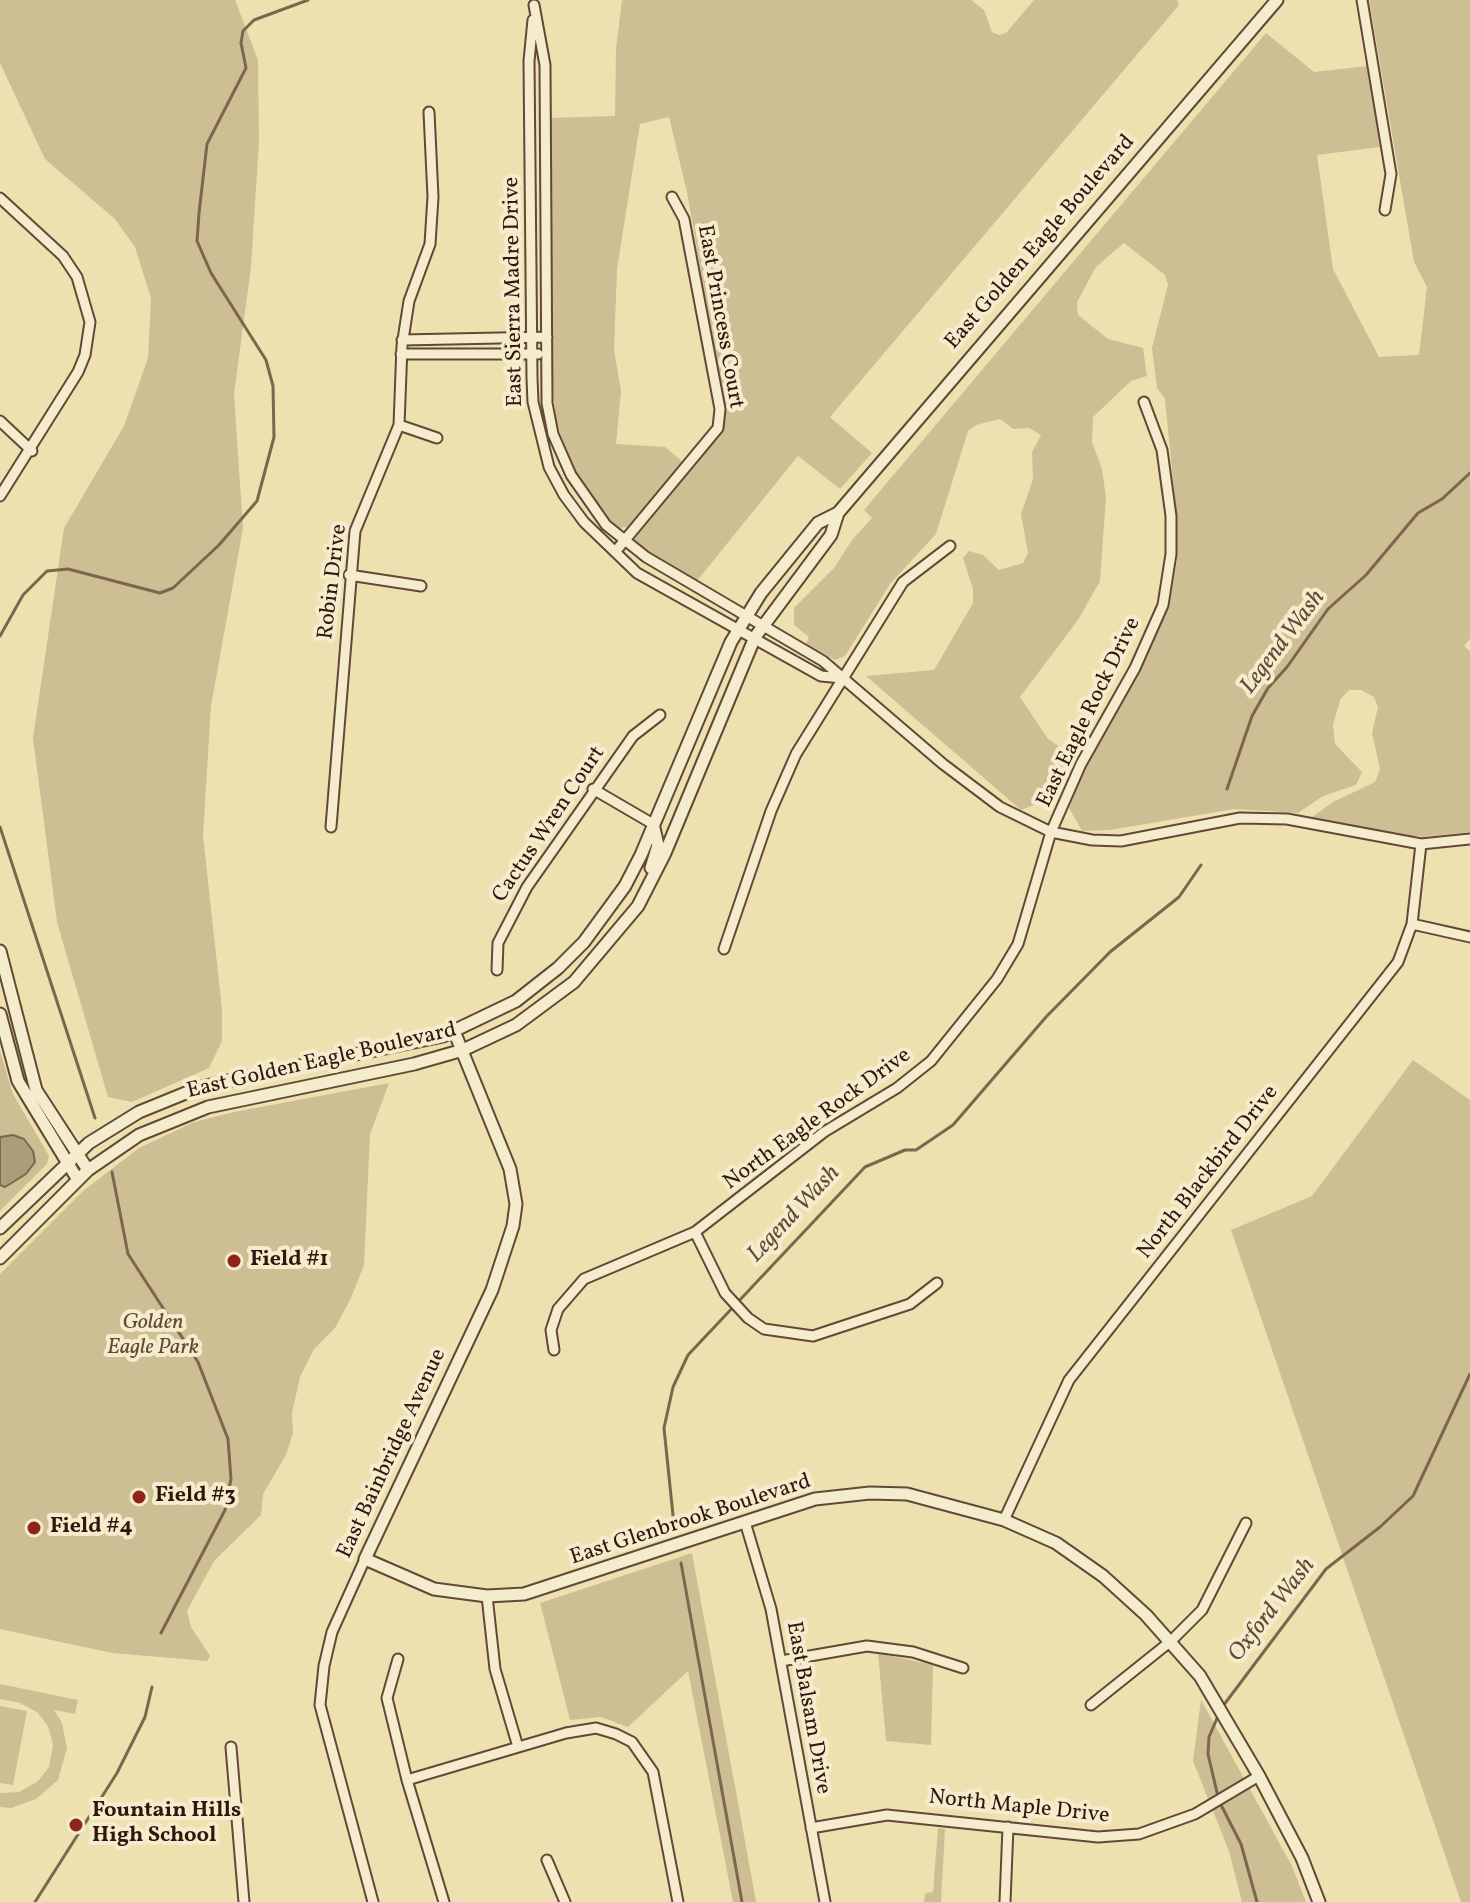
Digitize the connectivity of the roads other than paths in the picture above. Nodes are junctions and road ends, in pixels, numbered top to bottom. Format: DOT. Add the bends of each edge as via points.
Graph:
graph roads {
  1 [pos="1362,0"];
  2 [pos="1274,1"];
  3 [pos="534,3"];
  4 [pos="429,112"];
  5 [pos="672,197"];
  6 [pos="0,198"];
  7 [pos="1385,210"];
  8 [pos="547,337"];
  9 [pos="532,338"];
  10 [pos="402,340"];
  11 [pos="401,354"];
  12 [pos="547,354"];
  13 [pos="532,355"];
  14 [pos="1144,402"];
  15 [pos="0,421"];
  16 [pos="399,425"];
  17 [pos="437,438"];
  18 [pos="32,451"];
  19 [pos="0,496"];
  20 [pos="838,513"];
  21 [pos="624,539"];
  22 [pos="950,546"];
  23 [pos="615,552"];
  24 [pos="349,575"];
  25 [pos="421,586"];
  26 [pos="747,616"];
  27 [pos="763,626"];
  28 [pos="739,627"];
  29 [pos="755,637"];
  30 [pos="842,678"];
  31 [pos="660,715"];
  32 [pos="593,789"];
  33 [pos="653,824"];
  34 [pos="331,827"];
  35 [pos="1051,832"];
  36 [pos="1470,839"];
  37 [pos="1421,844"];
  38 [pos="638,906"];
  39 [pos="1412,924"];
  40 [pos="1470,937"];
  41 [pos="1018,944"];
  42 [pos="724,949"];
  43 [pos="0,951"];
  44 [pos="497,970"];
  45 [pos="0,1014"];
  46 [pos="454,1031"];
  47 [pos="463,1050"];
  48 [pos="76,1154"];
  49 [pos="66,1163"];
  50 [pos="88,1170"];
  51 [pos="78,1180"];
  52 [pos="0,1228"];
  53 [pos="695,1232"];
  54 [pos="0,1258"];
  55 [pos="937,1283"];
  56 [pos="554,1350"];
  57 [pos="1004,1520"];
  58 [pos="745,1522"];
  59 [pos="1246,1523"];
  60 [pos="365,1559"];
  61 [pos="487,1596"];
  62 [pos="1171,1641"];
  63 [pos="398,1659"];
  64 [pos="781,1661"];
  65 [pos="963,1668"];
  66 [pos="1091,1705"];
  67 [pos="231,1747"];
  68 [pos="518,1747"];
  69 [pos="1259,1776"];
  70 [pos="407,1780"];
  71 [pos="1008,1827"];
  72 [pos="811,1828"];
  73 [pos="547,1860"];
  74 [pos="244,1902"];
  75 [pos="373,1902"];
  76 [pos="444,1902"];
  77 [pos="565,1902"];
  78 [pos="678,1902"];
  79 [pos="825,1902"];
  80 [pos="1005,1902"];
  81 [pos="1319,1902"];
  1 -- 7 [label="street" via="1391,174"];
  2 -- 20 [label="street, East Golden Eagle Boulevard"];
  3 -- 8 [label="street, East Sierra Madre Drive" via="545,65"];
  3 -- 9 [label="street, East Sierra Madre Drive" via="529,61"];
  4 -- 10 [label="street, Robin Drive" via="430,244 409,301"];
  5 -- 21 [label="street, East Princess Court" via="684,219 720,409 718,428"];
  6 -- 18 [label="street" via="63,256 77,277 90,322 78,372"];
  8 -- 9 [label="street"];
  8 -- 12 [label="street, East Sierra Madre Drive"];
  9 -- 10 [label="street"];
  9 -- 13 [label="street, East Sierra Madre Drive"];
  10 -- 11 [label="street, Robin Drive"];
  11 -- 13 [label="street"];
  11 -- 16 [label="street, Robin Drive"];
  12 -- 13 [label="street"];
  12 -- 21 [label="street, East Sierra Madre Drive" via="550,424 563,457 593,510"];
  13 -- 23 [label="street, East Sierra Madre Drive" via="533,402 549,467 570,504"];
  14 -- 35 [label="street, East Eagle Rock Drive" via="1162,450 1171,516 1163,605"];
  15 -- 18 [label="street"];
  16 -- 17 [label="street"];
  16 -- 24 [label="street, Robin Drive" via="355,531"];
  18 -- 19 [label="street"];
  20 -- 26 [label="street, East Golden Eagle Boulevard" via="818,523"];
  20 -- 27 [label="street, East Golden Eagle Boulevard" via="831,535"];
  21 -- 23 [label="street, East Princess Court"];
  21 -- 26 [label="street, East Sierra Madre Drive"];
  22 -- 30 [label="street" via="903,582"];
  23 -- 28 [label="street, East Sierra Madre Drive" via="637,573"];
  24 -- 25 [label="street"];
  24 -- 34 [label="street, Robin Drive"];
  26 -- 27 [label="street, East Sierra Madre Drive"];
  26 -- 28 [label="street, East Golden Eagle Boulevard"];
  27 -- 29 [label="street, East Golden Eagle Boulevard"];
  27 -- 30 [label="street, East Sierra Madre Drive"];
  28 -- 29 [label="street, East Sierra Madre Drive"];
  28 -- 33 [label="street, East Golden Eagle Boulevard"];
  29 -- 30 [label="street, East Sierra Madre Drive" via="821,676"];
  29 -- 38 [label="street, East Golden Eagle Boulevard"];
  30 -- 35 [label="street, East Sierra Madre Drive" via="1000,807"];
  30 -- 42 [label="street" via="796,754 771,811"];
  31 -- 32 [label="street, Cactus Wren Court" via="633,736"];
  32 -- 33 [label="street"];
  32 -- 44 [label="street, Cactus Wren Court" via="508,919 498,943"];
  33 -- 38 [label="street" via="658,845"];
  33 -- 46 [label="street, East Golden Eagle Boulevard" via="625,886 584,942 516,1001"];
  35 -- 37 [label="street, East Sierra Madre Drive" via="1121,841 1240,818 1287,819"];
  35 -- 41 [label="street, East Eagle Rock Drive"];
  36 -- 37 [label="street, East Sierra Madre Drive"];
  37 -- 39 [label="street, North Blackbird Drive"];
  38 -- 47 [label="street, East Golden Eagle Boulevard" via="599,956 547,1005"];
  39 -- 40 [label="street"];
  39 -- 57 [label="street, North Blackbird Drive" via="1398,962 1069,1380"];
  41 -- 53 [label="street, North Eagle Rock Drive" via="997,979 931,1061 824,1132"];
  43 -- 48 [label="street" via="33,1081"];
  45 -- 49 [label="street" via="18,1081"];
  46 -- 47 [label="street, East Bainbridge Avenue"];
  46 -- 48 [label="street, East Golden Eagle Boulevard" via="198,1088 139,1112"];
  47 -- 50 [label="street, East Golden Eagle Boulevard" via="208,1107 139,1135"];
  47 -- 60 [label="street, East Bainbridge Avenue" via="510,1169 516,1204 513,1226 492,1290"];
  48 -- 49 [label="street, East Golden Eagle Boulevard"];
  48 -- 50 [label="street"];
  49 -- 51 [label="street"];
  49 -- 52 [label="street, East Golden Eagle Boulevard"];
  50 -- 51 [label="street, East Golden Eagle Boulevard"];
  51 -- 54 [label="street, East Golden Eagle Boulevard"];
  53 -- 55 [label="street" via="734,1305 764,1329 777,1332 813,1336 840,1329 910,1304"];
  53 -- 56 [label="street, North Eagle Rock Drive" via="584,1279 558,1309 551,1330"];
  57 -- 58 [label="street, East Glenbrook Boulevard" via="939,1500 870,1493 815,1499"];
  57 -- 62 [label="street, East Glenbrook Boulevard" via="1056,1543 1103,1576"];
  58 -- 61 [label="street, East Glenbrook Boulevard" via="544,1590"];
  58 -- 64 [label="street, East Balsam Drive"];
  59 -- 62 [label="street" via="1202,1610"];
  60 -- 61 [label="street, East Glenbrook Boulevard" via="434,1589"];
  60 -- 75 [label="street, East Bainbridge Avenue" via="332,1632 320,1705"];
  61 -- 68 [label="street" via="495,1669"];
  62 -- 66 [label="street"];
  62 -- 69 [label="street, East Glenbrook Boulevard" via="1221,1708"];
  63 -- 70 [label="street" via="387,1698"];
  64 -- 65 [label="street" via="867,1646 913,1652"];
  64 -- 72 [label="street, East Balsam Drive"];
  67 -- 74 [label="street"];
  68 -- 70 [label="street"];
  68 -- 78 [label="street" via="596,1728 632,1742 653,1772"];
  69 -- 71 [label="street, North Maple Drive" via="1195,1814 1139,1834 1098,1837"];
  69 -- 81 [label="street, East Glenbrook Boulevard"];
  70 -- 76 [label="street"];
  71 -- 72 [label="street, North Maple Drive" via="887,1815"];
  71 -- 80 [label="street"];
  72 -- 79 [label="street, East Balsam Drive"];
  73 -- 77 [label="street"];
}
